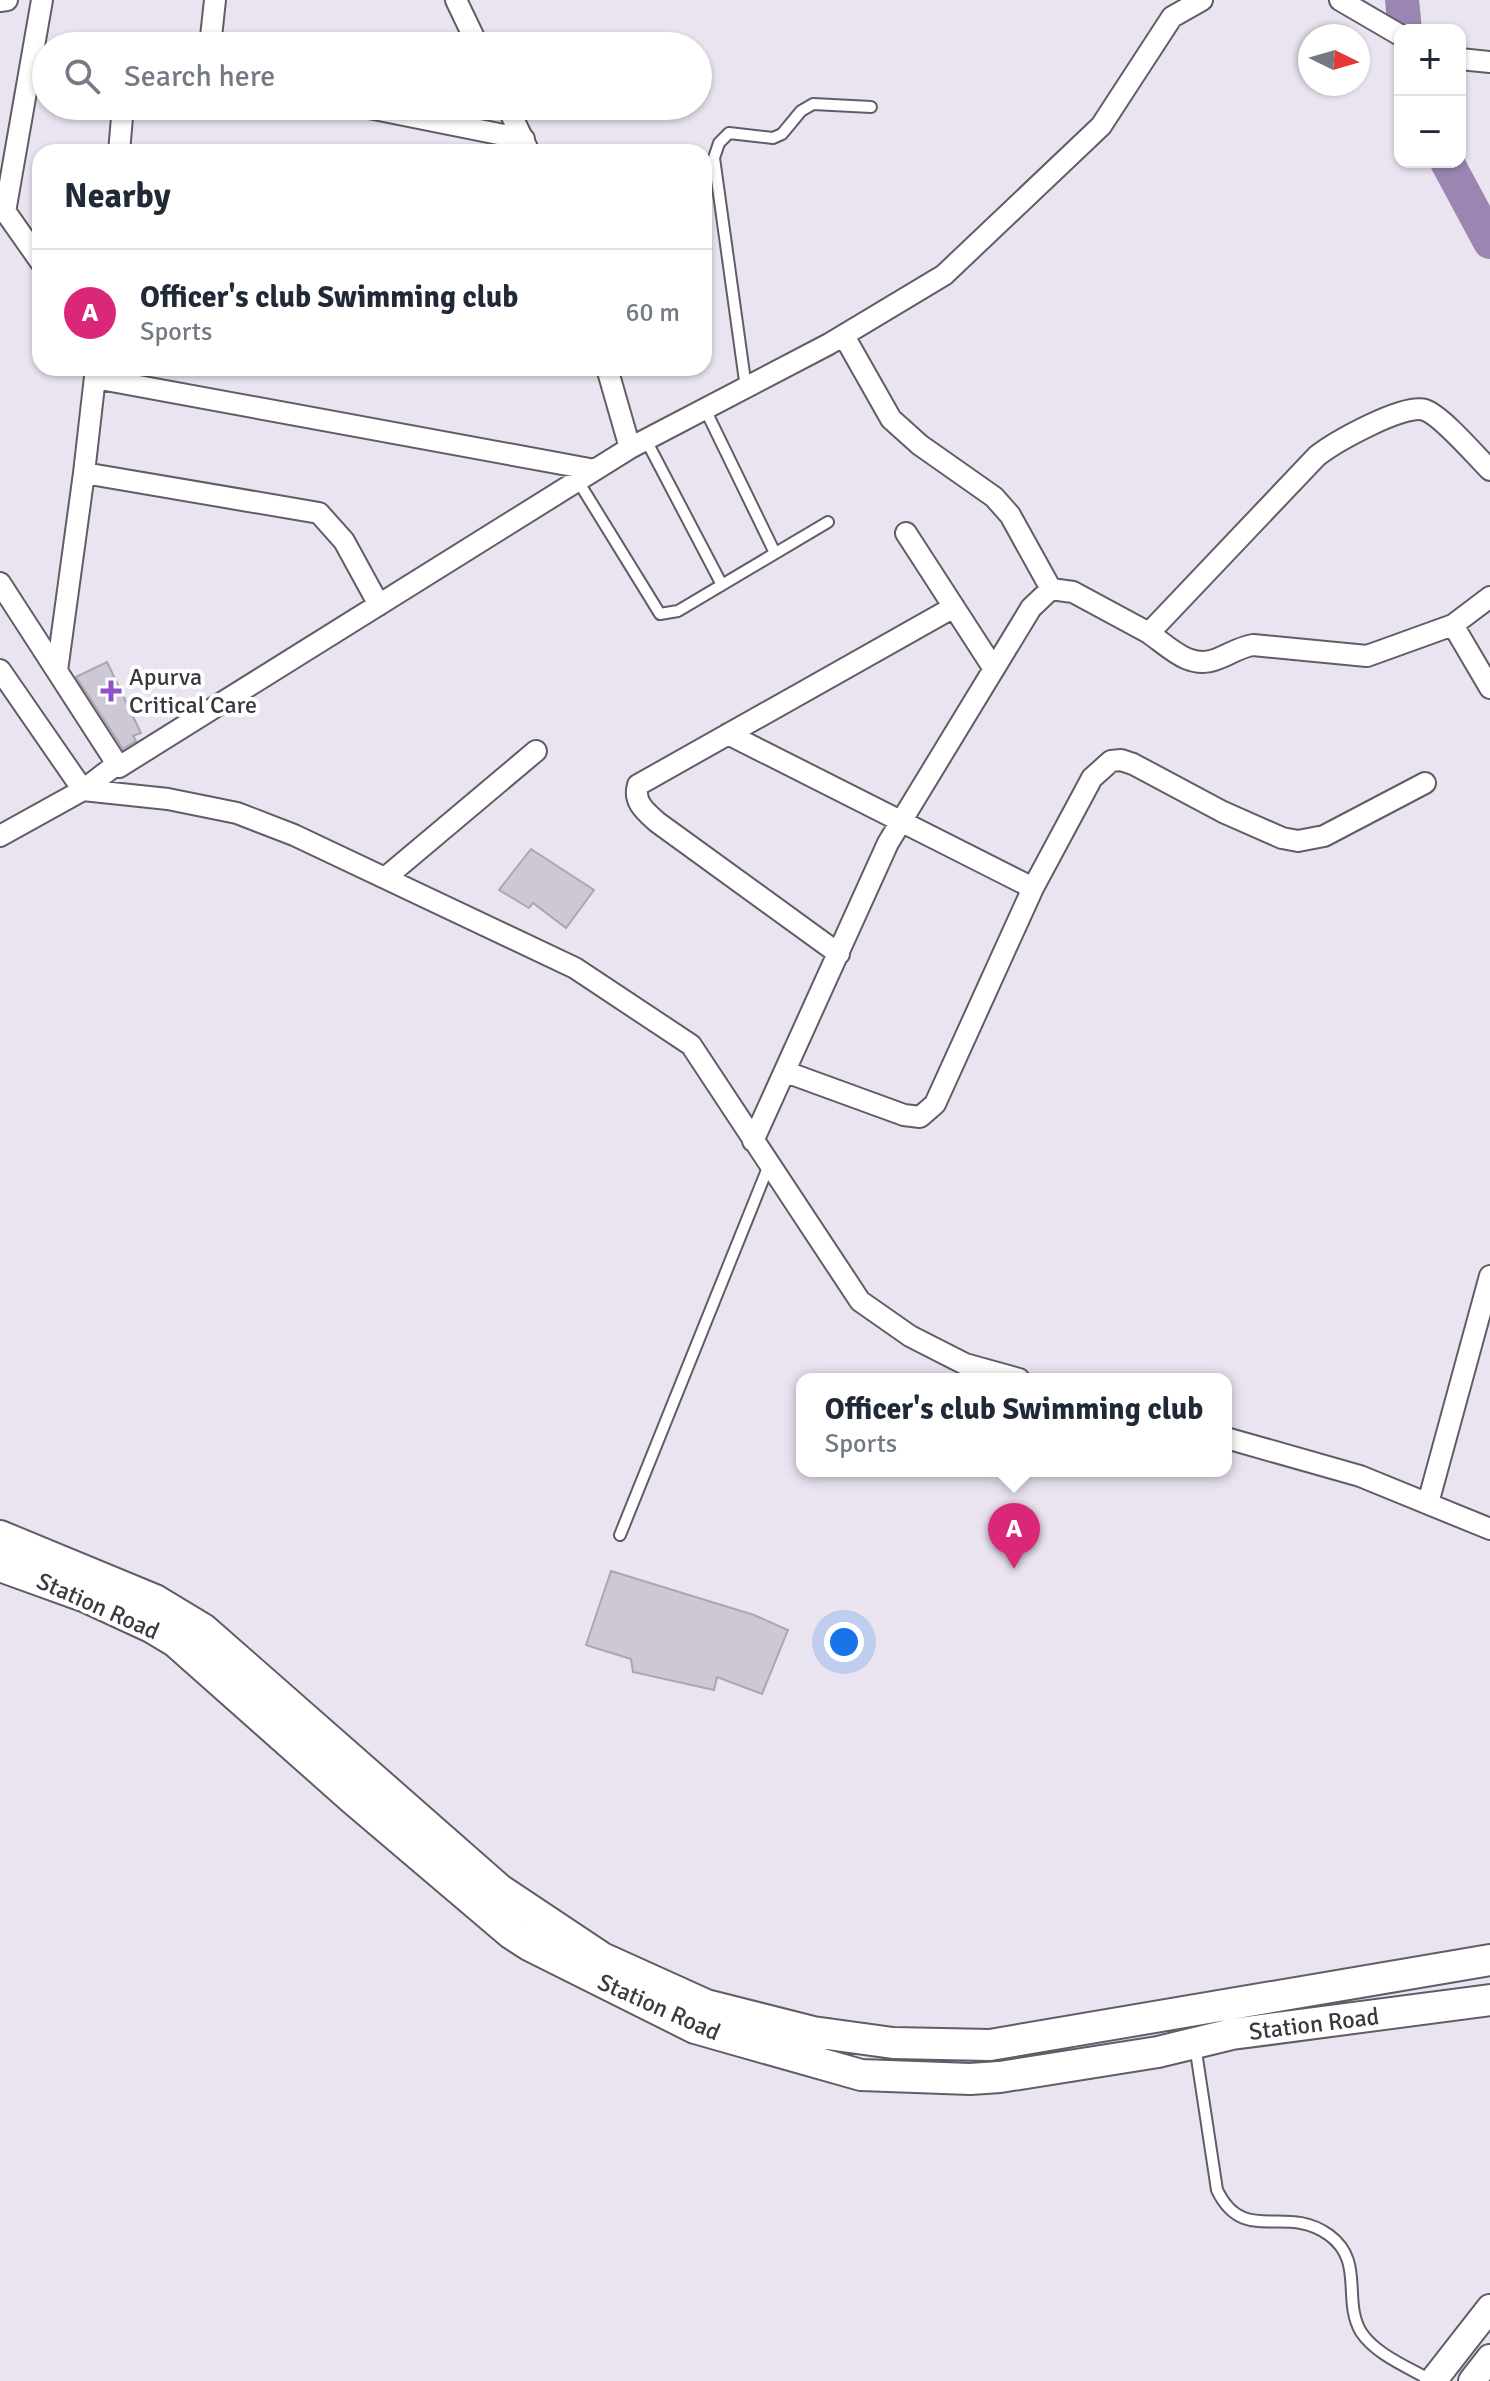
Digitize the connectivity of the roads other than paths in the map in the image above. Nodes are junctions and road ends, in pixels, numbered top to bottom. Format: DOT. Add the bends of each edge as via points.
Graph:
graph roads {
  1 [pos="7,0"];
  2 [pos="42,0"];
  3 [pos="215,0"];
  4 [pos="456,0"];
  5 [pos="1202,0"];
  6 [pos="0,1"];
  7 [pos="1347,4"];
  8 [pos="1394,31"];
  9 [pos="36,32"];
  10 [pos="212,32"];
  11 [pos="471,32"];
  12 [pos="32,53"];
  13 [pos="1466,60"];
  14 [pos="1490,62"];
  15 [pos="871,107"];
  16 [pos="122,120"];
  17 [pos="417,120"];
  18 [pos="514,120"];
  19 [pos="120,144"];
  20 [pos="518,144"];
  21 [pos="525,144"];
  22 [pos="3,208"];
  23 [pos="32,250"];
  24 [pos="844,336"];
  25 [pos="95,376"];
  26 [pos="109,376"];
  27 [pos="610,376"];
  28 [pos="746,388"];
  29 [pos="705,409"];
  30 [pos="638,444"];
  31 [pos="1490,470"];
  32 [pos="84,473"];
  33 [pos="586,476"];
  34 [pos="828,522"];
  35 [pos="906,533"];
  36 [pos="775,553"];
  37 [pos="0,583"];
  38 [pos="722,585"];
  39 [pos="1051,589"];
  40 [pos="1490,597"];
  41 [pos="379,605"];
  42 [pos="954,607"];
  43 [pos="1453,625"];
  44 [pos="1149,633"];
  45 [pos="994,669"];
  46 [pos="0,670"];
  47 [pos="57,671"];
  48 [pos="1490,688"];
  49 [pos="728,734"];
  50 [pos="536,751"];
  51 [pos="117,764"];
  52 [pos="1425,783"];
  53 [pos="83,790"];
  54 [pos="901,822"];
  55 [pos="0,836"];
  56 [pos="385,878"];
  57 [pos="1033,888"];
  58 [pos="839,954"];
  59 [pos="786,1072"];
  60 [pos="753,1141"];
  61 [pos="769,1165"];
  62 [pos="1490,1276"];
  63 [pos="997,1373"];
  64 [pos="1232,1440"];
  65 [pos="1428,1503"];
  66 [pos="1490,1529"];
  67 [pos="620,1535"];
  68 [pos="0,1536"];
  69 [pos="0,1566"];
  70 [pos="150,1612"];
  71 [pos="492,1900"];
  72 [pos="1490,1960"];
  73 [pos="1490,2000"];
  74 [pos="1195,2043"];
  75 [pos="1490,2308"];
  76 [pos="1490,2358"];
  77 [pos="1432,2381"];
  78 [pos="1472,2381"];
  1 -- 6 [label="street"];
  2 -- 9 [label="street"];
  3 -- 10 [label="street"];
  4 -- 11 [label="street"];
  5 -- 24 [label="street" via="1172,17 1101,126 944,275"];
  7 -- 8 [label="street"];
  12 -- 22 [label="street"];
  13 -- 14 [label="street"];
  15 -- 28 [label="lane" via="813,104 773,138 729,133 719,143 714,158"];
  16 -- 19 [label="street"];
  17 -- 20 [label="street"];
  18 -- 21 [label="street"];
  22 -- 23 [label="street"];
  24 -- 28 [label="street"];
  24 -- 39 [label="street" via="891,419 994,497 1010,515"];
  25 -- 32 [label="street"];
  26 -- 33 [label="street"];
  27 -- 30 [label="street"];
  28 -- 29 [label="street"];
  29 -- 30 [label="street"];
  29 -- 36 [label="lane"];
  30 -- 33 [label="street"];
  30 -- 38 [label="lane"];
  31 -- 44 [label="street" via="1434,414 1413,408 1335,442 1290,482"];
  32 -- 41 [label="street" via="319,513 344,541"];
  32 -- 47 [label="street"];
  33 -- 38 [label="lane" via="660,614 678,611"];
  33 -- 41 [label="street"];
  34 -- 36 [label="lane"];
  35 -- 42 [label="street"];
  36 -- 38 [label="lane"];
  37 -- 47 [label="street"];
  39 -- 44 [label="street" via="1073,592"];
  39 -- 45 [label="street" via="1031,608"];
  40 -- 43 [label="street"];
  41 -- 51 [label="street"];
  42 -- 45 [label="street"];
  42 -- 49 [label="street"];
  43 -- 44 [label="street" via="1367,656 1253,645 1206,662 1182,657"];
  43 -- 48 [label="street"];
  45 -- 54 [label="street"];
  46 -- 53 [label="street"];
  47 -- 51 [label="street"];
  49 -- 54 [label="street"];
  49 -- 58 [label="street" via="638,785 639,803 657,822"];
  50 -- 56 [label="street"];
  51 -- 53 [label="street"];
  52 -- 57 [label="street" via="1324,836 1298,841 1223,812 1133,764 1111,761 1092,778"];
  53 -- 55 [label="street"];
  53 -- 56 [label="street" via="237,813"];
  54 -- 57 [label="street"];
  54 -- 58 [label="street"];
  56 -- 60 [label="street" via="575,968 691,1045"];
  57 -- 59 [label="street" via="928,1112 904,1115"];
  58 -- 59 [label="street"];
  59 -- 60 [label="street"];
  60 -- 61 [label="street"];
  61 -- 63 [label="street" via="860,1301 910,1336 965,1364"];
  61 -- 67 [label="lane"];
  62 -- 65 [label="street"];
  64 -- 65 [label="street" via="1360,1476"];
  65 -- 66 [label="street"];
  68 -- 70 [label="main road, Station Road"];
  69 -- 70 [label="main road, Station Road" via="86,1597"];
  70 -- 71 [label="main road, Station Road" via="203,1629"];
  71 -- 72 [label="main road, Station Road" via="706,2005 813,2032 893,2043 990,2045"];
  71 -- 74 [label="main road, Station Road" via="529,1945 695,2028 852,2074 986,2078"];
  73 -- 74 [label="main road, Station Road"];
  74 -- 77 [label="lane" via="1217,2190 1225,2206 1246,2220 1292,2220 1332,2237 1353,2275 1355,2315 1362,2332 1374,2346"];
  75 -- 77 [label="street"];
  76 -- 78 [label="street"];
}
